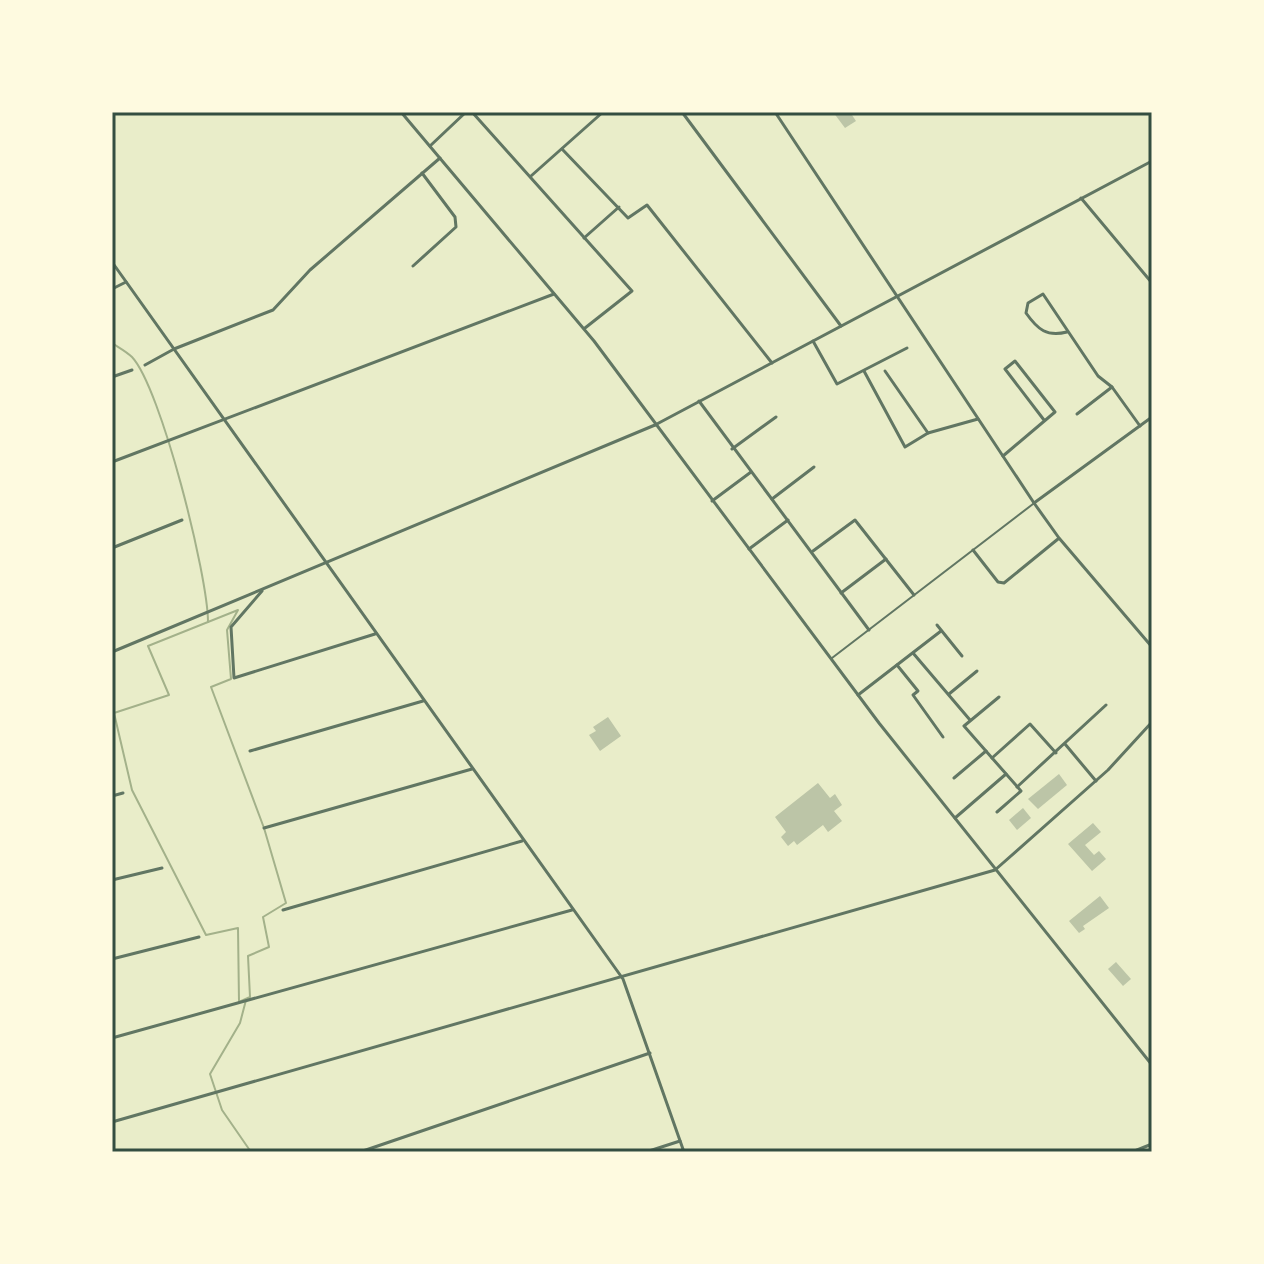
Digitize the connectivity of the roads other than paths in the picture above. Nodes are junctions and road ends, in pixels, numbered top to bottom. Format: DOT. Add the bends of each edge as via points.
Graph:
graph roads {
  1 [pos="401,112"];
  2 [pos="466,112"];
  3 [pos="472,112"];
  4 [pos="603,112"];
  5 [pos="682,112"];
  6 [pos="775,112"];
  7 [pos="430,146"];
  8 [pos="562,149"];
  9 [pos="440,158"];
  10 [pos="1152,161"];
  11 [pos="422,173"];
  12 [pos="530,177"];
  13 [pos="1081,198"];
  14 [pos="619,207"];
  15 [pos="584,238"];
  16 [pos="112,262"];
  17 [pos="413,266"];
  18 [pos="126,282"];
  19 [pos="1152,283"];
  20 [pos="112,289"];
  21 [pos="554,294"];
  22 [pos="895,298"];
  23 [pos="841,326"];
  24 [pos="584,329"];
  25 [pos="1067,332"];
  26 [pos="813,341"];
  27 [pos="907,348"];
  28 [pos="174,349"];
  29 [pos="772,363"];
  30 [pos="145,365"];
  31 [pos="132,370"];
  32 [pos="864,371"];
  33 [pos="885,371"];
  34 [pos="112,377"];
  35 [pos="1112,387"];
  36 [pos="699,401"];
  37 [pos="1077,414"];
  38 [pos="776,417"];
  39 [pos="1152,417"];
  40 [pos="978,419"];
  41 [pos="224,420"];
  42 [pos="1044,420"];
  43 [pos="655,425"];
  44 [pos="1140,426"];
  45 [pos="928,433"];
  46 [pos="732,449"];
  47 [pos="1003,456"];
  48 [pos="112,462"];
  49 [pos="814,467"];
  50 [pos="751,472"];
  51 [pos="772,499"];
  52 [pos="712,501"];
  53 [pos="1034,503"];
  54 [pos="182,520"];
  55 [pos="788,520"];
  56 [pos="1059,538"];
  57 [pos="112,548"];
  58 [pos="749,550"];
  59 [pos="973,550"];
  60 [pos="812,552"];
  61 [pos="886,559"];
  62 [pos="325,564"];
  63 [pos="262,591"];
  64 [pos="841,593"];
  65 [pos="914,595"];
  66 [pos="937,625"];
  67 [pos="869,630"];
  68 [pos="941,631"];
  69 [pos="375,634"];
  70 [pos="1152,647"];
  71 [pos="112,652"];
  72 [pos="913,653"];
  73 [pos="962,656"];
  74 [pos="831,659"];
  75 [pos="897,665"];
  76 [pos="977,671"];
  77 [pos="949,694"];
  78 [pos="858,695"];
  79 [pos="999,697"];
  80 [pos="423,701"];
  81 [pos="1106,705"];
  82 [pos="971,721"];
  83 [pos="1152,722"];
  84 [pos="943,737"];
  85 [pos="1064,744"];
  86 [pos="250,751"];
  87 [pos="986,751"];
  88 [pos="1056,753"];
  89 [pos="992,758"];
  90 [pos="472,769"];
  91 [pos="1006,774"];
  92 [pos="954,778"];
  93 [pos="1096,781"];
  94 [pos="1017,787"];
  95 [pos="123,793"];
  96 [pos="112,796"];
  97 [pos="997,812"];
  98 [pos="954,819"];
  99 [pos="264,828"];
  100 [pos="523,840"];
  101 [pos="162,868"];
  102 [pos="995,870"];
  103 [pos="112,880"];
  104 [pos="283,910"];
  105 [pos="572,910"];
  106 [pos="199,937"];
  107 [pos="112,959"];
  108 [pos="623,979"];
  109 [pos="112,1038"];
  110 [pos="650,1053"];
  111 [pos="1152,1065"];
  112 [pos="112,1122"];
  113 [pos="680,1141"];
  114 [pos="1152,1144"];
  115 [pos="360,1152"];
  116 [pos="646,1152"];
  117 [pos="684,1152"];
  118 [pos="1132,1152"];
  1 -- 7 [label="street"];
  2 -- 7 [label="street"];
  3 -- 12 [label="street"];
  4 -- 8 [label="street"];
  5 -- 23 [label="street"];
  6 -- 22 [label="street"];
  7 -- 9 [label="street"];
  8 -- 12 [label="street"];
  8 -- 14 [label="street"];
  9 -- 11 [label="street"];
  9 -- 21 [label="street"];
  10 -- 13 [label="street"];
  11 -- 17 [label="street" via="455,217 456,227"];
  11 -- 28 [label="street" via="310,270 273,310"];
  12 -- 15 [label="street"];
  13 -- 19 [label="street"];
  13 -- 22 [label="street"];
  14 -- 15 [label="street"];
  14 -- 29 [label="street" via="628,218 647,205"];
  15 -- 24 [label="street" via="632,291"];
  16 -- 18 [label="street"];
  18 -- 20 [label="street"];
  18 -- 28 [label="street"];
  21 -- 24 [label="street"];
  21 -- 41 [label="street"];
  22 -- 23 [label="street"];
  22 -- 40 [label="street"];
  23 -- 26 [label="street"];
  24 -- 43 [label="street"];
  25 -- 25 [label="street" via="1043,294 1028,303 1026,313 1037,329"];
  25 -- 35 [label="street"];
  26 -- 29 [label="street"];
  26 -- 32 [label="street" via="837,384"];
  27 -- 32 [label="street"];
  28 -- 30 [label="street"];
  28 -- 41 [label="street"];
  29 -- 36 [label="street"];
  31 -- 34 [label="street"];
  32 -- 45 [label="street" via="905,447"];
  33 -- 45 [label="street"];
  35 -- 37 [label="street"];
  35 -- 44 [label="street"];
  36 -- 43 [label="street"];
  36 -- 46 [label="street"];
  38 -- 46 [label="street"];
  39 -- 44 [label="street"];
  40 -- 45 [label="street"];
  40 -- 47 [label="street"];
  41 -- 48 [label="street"];
  41 -- 62 [label="street"];
  42 -- 42 [label="street" via="1055,412 1015,361 1005,369"];
  42 -- 47 [label="street"];
  43 -- 52 [label="street"];
  43 -- 62 [label="street"];
  44 -- 53 [label="street"];
  46 -- 50 [label="street"];
  47 -- 53 [label="street"];
  49 -- 51 [label="street"];
  50 -- 51 [label="street"];
  50 -- 52 [label="street"];
  51 -- 55 [label="street"];
  52 -- 58 [label="street"];
  53 -- 56 [label="street"];
  53 -- 59 [label="street"];
  54 -- 57 [label="street"];
  55 -- 58 [label="street"];
  55 -- 60 [label="street"];
  56 -- 59 [label="street" via="1004,583"];
  56 -- 70 [label="street"];
  58 -- 74 [label="street"];
  59 -- 65 [label="street"];
  60 -- 61 [label="street" via="855,520"];
  60 -- 64 [label="street"];
  61 -- 64 [label="street"];
  61 -- 65 [label="street"];
  62 -- 63 [label="street"];
  62 -- 69 [label="street"];
  63 -- 69 [label="street" via="231,627 234,678"];
  63 -- 71 [label="street"];
  64 -- 67 [label="street"];
  65 -- 67 [label="street"];
  66 -- 68 [label="street"];
  67 -- 74 [label="street"];
  68 -- 72 [label="street"];
  68 -- 73 [label="street"];
  69 -- 80 [label="street"];
  72 -- 75 [label="street"];
  72 -- 77 [label="street"];
  74 -- 78 [label="street"];
  75 -- 78 [label="street"];
  75 -- 84 [label="street"];
  76 -- 77 [label="street"];
  77 -- 82 [label="street"];
  78 -- 98 [label="street"];
  79 -- 82 [label="street"];
  80 -- 86 [label="street"];
  80 -- 90 [label="street"];
  81 -- 85 [label="street"];
  82 -- 87 [label="street" via="964,726"];
  83 -- 93 [label="street"];
  85 -- 88 [label="street"];
  85 -- 93 [label="street"];
  87 -- 89 [label="street"];
  87 -- 92 [label="street"];
  88 -- 89 [label="street" via="1030,724"];
  88 -- 94 [label="street"];
  89 -- 91 [label="street"];
  90 -- 99 [label="street"];
  90 -- 100 [label="street"];
  91 -- 94 [label="street"];
  91 -- 98 [label="street"];
  93 -- 102 [label="street"];
  94 -- 97 [label="street" via="1021,791"];
  95 -- 96 [label="street"];
  98 -- 102 [label="street"];
  100 -- 104 [label="street"];
  100 -- 105 [label="street"];
  101 -- 103 [label="street"];
  102 -- 108 [label="street"];
  102 -- 111 [label="street"];
  105 -- 108 [label="street"];
  105 -- 109 [label="street"];
  106 -- 107 [label="street"];
  108 -- 110 [label="street"];
  108 -- 112 [label="street"];
  110 -- 113 [label="street"];
  110 -- 115 [label="street"];
  113 -- 116 [label="street"];
  113 -- 117 [label="street"];
  114 -- 118 [label="street"];
}
